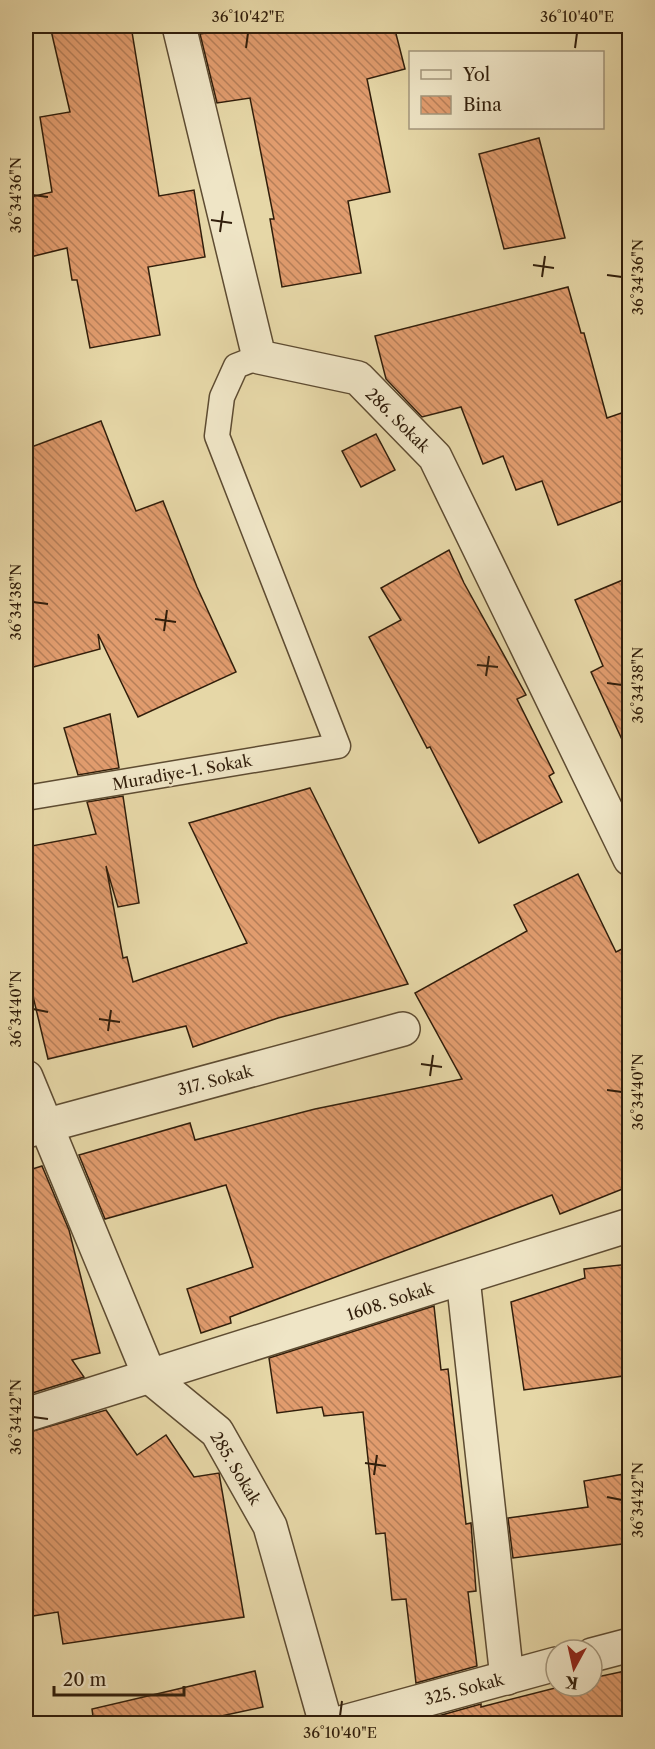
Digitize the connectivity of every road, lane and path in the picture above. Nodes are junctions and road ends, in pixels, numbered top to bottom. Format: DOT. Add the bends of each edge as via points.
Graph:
graph roads {
  1 [pos="179,26"];
  2 [pos="259,357"];
  3 [pos="26,798"];
  4 [pos="630,860"];
  5 [pos="404,1029"];
  6 [pos="26,1077"];
  7 [pos="35,1129"];
  8 [pos="630,1225"];
  9 [pos="463,1278"];
  10 [pos="150,1377"];
  11 [pos="26,1415"];
  12 [pos="630,1645"];
  13 [pos="604,1652"];
  14 [pos="544,1667"];
  15 [pos="507,1678"];
  16 [pos="326,1724"];
  17 [pos="337,1724"];
  1 -- 2 [label="street"];
  2 -- 3 [label="lane, Muradiye-1. Sokak" via="236,366 222,397 216,436 338,746"];
  2 -- 4 [label="street, 286. Sokak" via="358,378 435,457"];
  5 -- 7 [label="street, 317. Sokak"];
  6 -- 7 [label="street, 285. Sokak"];
  7 -- 10 [label="street, 285. Sokak"];
  8 -- 9 [label="street, 1608. Sokak"];
  9 -- 10 [label="street, 1608. Sokak"];
  9 -- 15 [label="street"];
  10 -- 11 [label="street, 1608. Sokak"];
  10 -- 16 [label="street, 285. Sokak" via="217,1432 270,1526"];
  12 -- 13 [label="street"];
  14 -- 15 [label="street, 325. Sokak"];
  15 -- 17 [label="street, 325. Sokak"];
}
